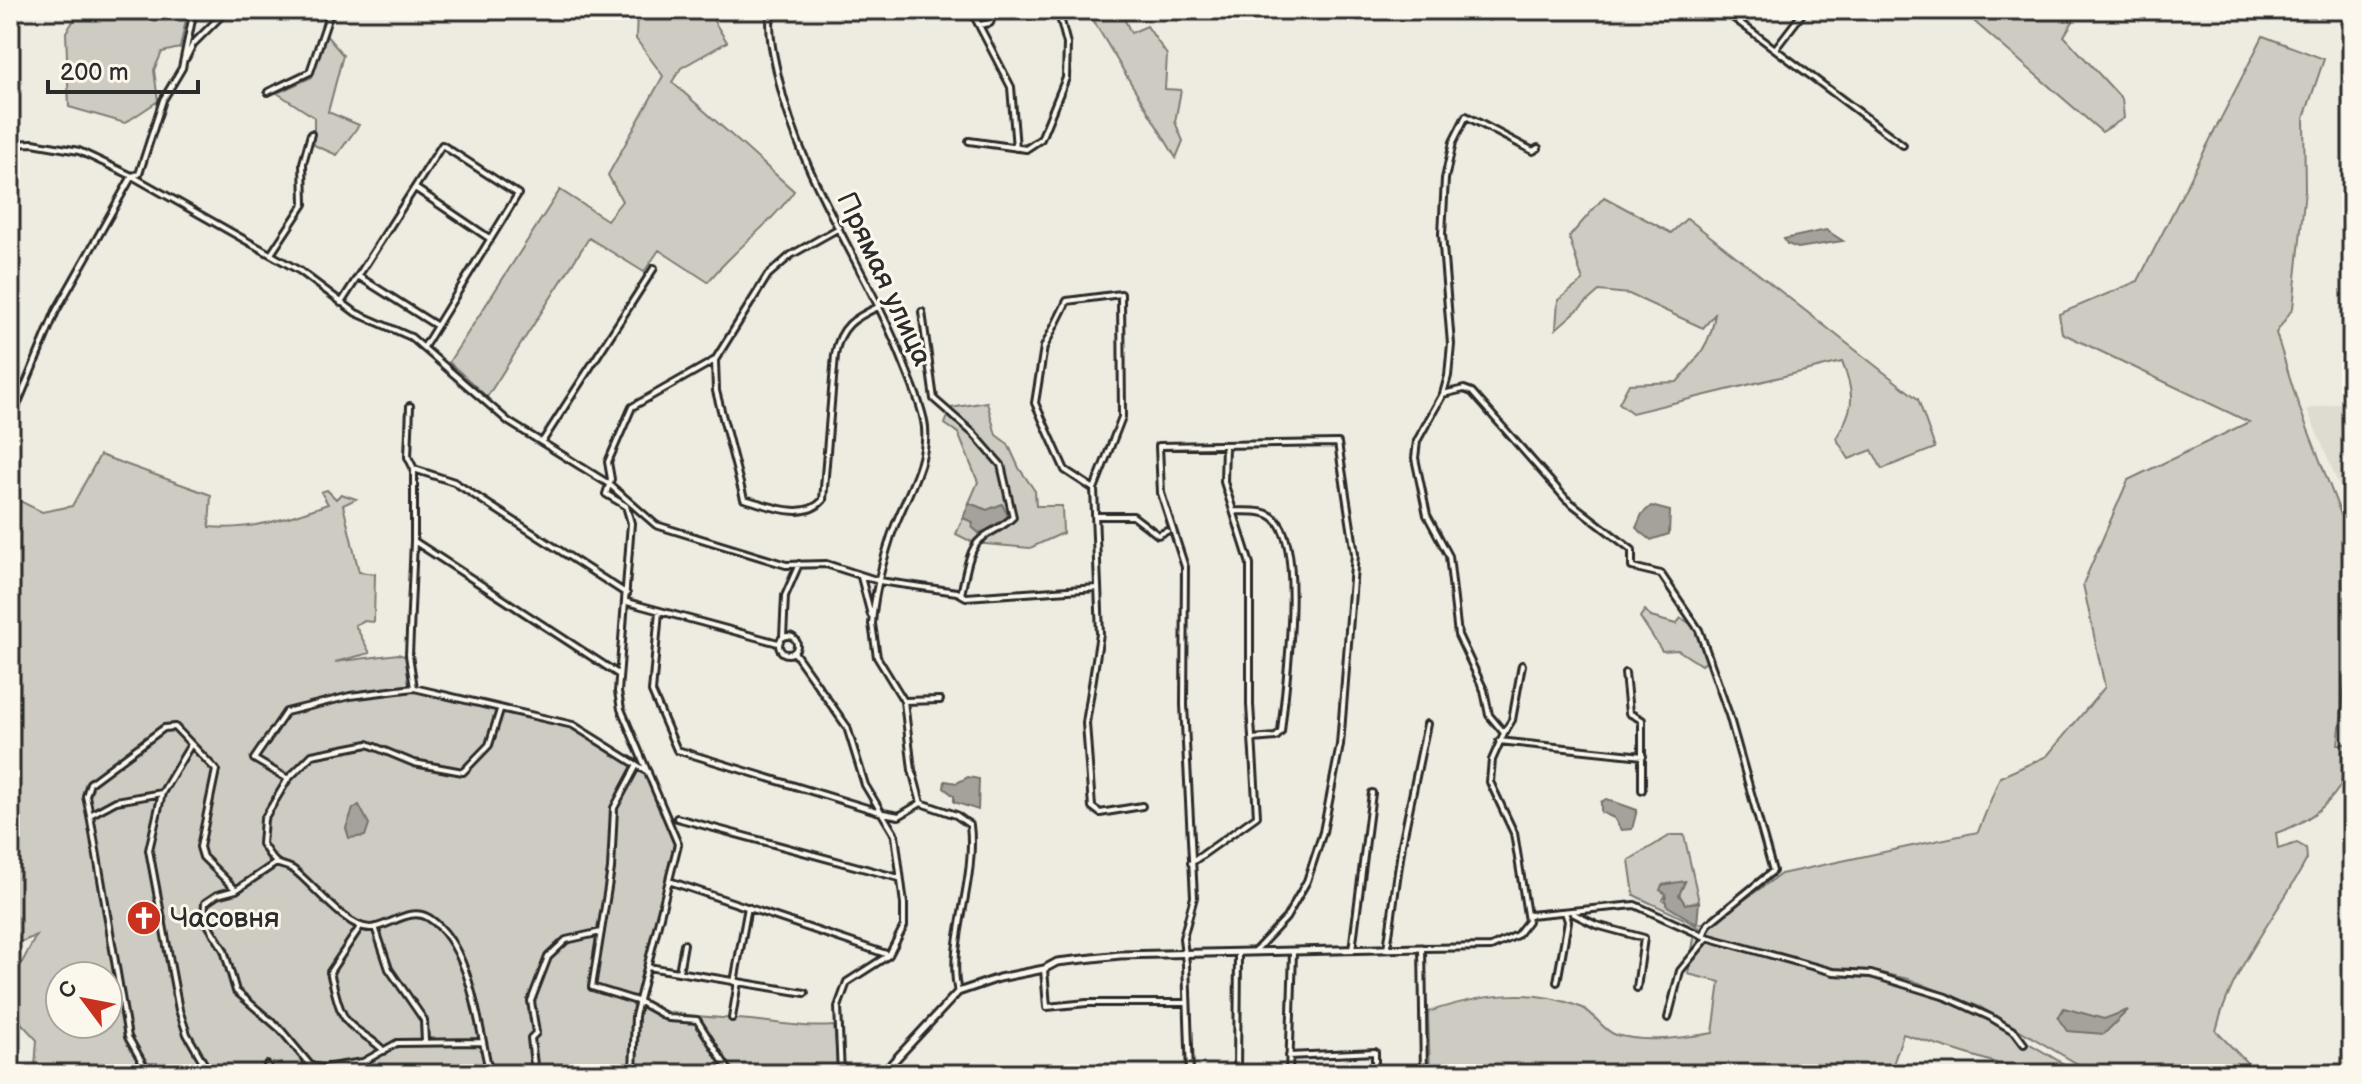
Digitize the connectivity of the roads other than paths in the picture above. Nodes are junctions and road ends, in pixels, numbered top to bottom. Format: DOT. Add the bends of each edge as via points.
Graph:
graph roads {
  1 [pos="194,10"];
  2 [pos="227,10"];
  3 [pos="331,10"];
  4 [pos="771,10"];
  5 [pos="971,10"];
  6 [pos="995,10"];
  7 [pos="1723,10"];
  8 [pos="1805,10"];
  9 [pos="1061,21"];
  10 [pos="979,25"];
  11 [pos="1775,49"];
  12 [pos="182,68"];
  13 [pos="268,92"];
  14 [pos="311,134"];
  15 [pos="969,141"];
  16 [pos="17,143"];
  17 [pos="10,144"];
  18 [pos="1903,145"];
  19 [pos="1016,148"];
  20 [pos="1538,148"];
  21 [pos="132,176"];
  22 [pos="415,188"];
  23 [pos="839,228"];
  24 [pos="10,232"];
  25 [pos="490,239"];
  26 [pos="271,254"];
  27 [pos="654,268"];
  28 [pos="358,276"];
  29 [pos="341,303"];
  30 [pos="880,306"];
  31 [pos="922,312"];
  32 [pos="437,327"];
  33 [pos="424,347"];
  34 [pos="715,360"];
  35 [pos="1443,394"];
  36 [pos="410,406"];
  37 [pos="10,422"];
  38 [pos="542,442"];
  39 [pos="1225,445"];
  40 [pos="414,469"];
  41 [pos="609,484"];
  42 [pos="1094,489"];
  43 [pos="1234,511"];
  44 [pos="1095,516"];
  45 [pos="1167,531"];
  46 [pos="414,541"];
  47 [pos="799,564"];
  48 [pos="860,576"];
  49 [pos="879,581"];
  50 [pos="1097,588"];
  51 [pos="627,594"];
  52 [pos="961,594"];
  53 [pos="627,602"];
  54 [pos="659,611"];
  55 [pos="872,624"];
  56 [pos="783,637"];
  57 [pos="778,643"];
  58 [pos="794,652"];
  59 [pos="1522,665"];
  60 [pos="1625,673"];
  61 [pos="618,674"];
  62 [pos="414,688"];
  63 [pos="940,700"];
  64 [pos="904,701"];
  65 [pos="500,710"];
  66 [pos="1427,724"];
  67 [pos="1504,733"];
  68 [pos="1252,739"];
  69 [pos="1499,741"];
  70 [pos="190,746"];
  71 [pos="1643,756"];
  72 [pos="637,764"];
  73 [pos="650,773"];
  74 [pos="288,779"];
  75 [pos="1642,790"];
  76 [pos="162,793"];
  77 [pos="1372,793"];
  78 [pos="921,803"];
  79 [pos="1142,806"];
  80 [pos="883,813"];
  81 [pos="90,815"];
  82 [pos="677,818"];
  83 [pos="276,863"];
  84 [pos="1191,863"];
  85 [pos="899,878"];
  86 [pos="669,881"];
  87 [pos="236,890"];
  88 [pos="748,907"];
  89 [pos="1565,912"];
  90 [pos="1572,913"];
  91 [pos="1529,915"];
  92 [pos="360,927"];
  93 [pos="375,927"];
  94 [pos="601,932"];
  95 [pos="1705,937"];
  96 [pos="684,944"];
  97 [pos="1422,948"];
  98 [pos="1387,949"];
  99 [pos="1352,950"];
  100 [pos="1293,952"];
  101 [pos="1253,953"];
  102 [pos="1183,954"];
  103 [pos="1238,954"];
  104 [pos="889,955"];
  105 [pos="648,967"];
  106 [pos="1044,969"];
  107 [pos="679,972"];
  108 [pos="736,982"];
  109 [pos="1557,982"];
  110 [pos="1637,988"];
  111 [pos="958,992"];
  112 [pos="805,993"];
  113 [pos="640,1002"];
  114 [pos="1185,1003"];
  115 [pos="732,1018"];
  116 [pos="1668,1018"];
  117 [pos="425,1042"];
  118 [pos="482,1042"];
  119 [pos="2024,1044"];
  120 [pos="384,1051"];
  121 [pos="1289,1056"];
  122 [pos="363,1062"];
  123 [pos="267,1065"];
  124 [pos="149,1074"];
  125 [pos="210,1074"];
  126 [pos="272,1074"];
  127 [pos="362,1074"];
  128 [pos="490,1074"];
  129 [pos="535,1074"];
  130 [pos="633,1074"];
  131 [pos="731,1074"];
  132 [pos="841,1074"];
  133 [pos="882,1074"];
  134 [pos="1190,1074"];
  135 [pos="1237,1074"];
  136 [pos="1289,1074"];
  137 [pos="1375,1074"];
  138 [pos="1424,1074"];
  1 -- 12 [label="street"];
  2 -- 12 [label="street" via="193,44"];
  3 -- 13 [label="street" via="310,72"];
  4 -- 23 [label="street, Прямая улица" via="770,41 784,102 806,163"];
  5 -- 10 [label="street"];
  6 -- 10 [label="street" via="990,23"];
  7 -- 11 [label="street"];
  8 -- 11 [label="street"];
  9 -- 19 [label="street" via="1066,78 1041,139 1035,146"];
  10 -- 19 [label="street" via="1011,87"];
  11 -- 18 [label="street"];
  12 -- 21 [label="street" via="163,100 139,174"];
  14 -- 26 [label="street" via="303,163 304,204"];
  15 -- 19 [label="street"];
  16 -- 17 [label="street"];
  16 -- 21 [label="street" via="79,151"];
  16 -- 24 [label="street"];
  20 -- 35 [label="street" via="1533,151 1466,116 1453,142 1442,234 1451,344"];
  21 -- 26 [label="street"];
  21 -- 37 [label="street" via="56,311"];
  22 -- 25 [label="street"];
  22 -- 25 [label="street" via="442,145 518,194"];
  22 -- 28 [label="street"];
  23 -- 30 [label="street, Прямая улица"];
  23 -- 34 [label="street" via="768,275"];
  25 -- 32 [label="street"];
  26 -- 29 [label="street"];
  27 -- 38 [label="street"];
  28 -- 29 [label="street"];
  28 -- 32 [label="street"];
  29 -- 33 [label="street"];
  30 -- 34 [label="street" via="850,321 840,335 823,500 809,511 744,499 716,391"];
  30 -- 49 [label="street, Прямая улица" via="917,400 926,441"];
  31 -- 52 [label="street" via="931,392 1001,465 1013,517 975,545"];
  32 -- 33 [label="street"];
  33 -- 38 [label="street" via="509,422"];
  34 -- 41 [label="street" via="632,407 608,462"];
  35 -- 67 [label="street" via="1417,441 1417,481 1427,515 1449,556 1461,645 1484,690 1489,715"];
  35 -- 95 [label="street" via="1472,392 1566,499 1632,550 1632,567 1655,571 1668,582 1699,630 1773,871 1708,924"];
  36 -- 40 [label="street" via="408,457"];
  38 -- 41 [label="street"];
  39 -- 43 [label="street" via="1224,482"];
  39 -- 84 [label="street" via="1159,446 1161,493 1185,567"];
  39 -- 101 [label="street" via="1338,443 1355,533 1343,719 1323,832 1296,903"];
  40 -- 46 [label="street"];
  40 -- 51 [label="street" via="454,482"];
  41 -- 47 [label="street" via="656,525 745,555"];
  41 -- 51 [label="street" via="606,494 630,512"];
  42 -- 42 [label="street" via="1065,470 1035,403 1039,371 1044,347 1067,301 1121,294 1122,417"];
  42 -- 44 [label="street"];
  43 -- 68 [label="street" via="1250,564"];
  43 -- 68 [label="street" via="1274,517 1283,529 1293,607 1281,732"];
  44 -- 45 [label="street" via="1133,516 1158,535"];
  44 -- 50 [label="street"];
  46 -- 61 [label="street"];
  46 -- 62 [label="street" via="409,655"];
  47 -- 48 [label="street" via="826,564"];
  47 -- 56 [label="street" via="785,596"];
  48 -- 49 [label="street"];
  48 -- 55 [label="street"];
  49 -- 52 [label="street"];
  49 -- 55 [label="street, Прямая улица"];
  50 -- 52 [label="street" via="990,598"];
  50 -- 79 [label="street" via="1098,659 1086,723 1092,807 1100,813"];
  51 -- 53 [label="street"];
  53 -- 54 [label="street"];
  53 -- 61 [label="street"];
  54 -- 57 [label="street"];
  54 -- 80 [label="street" via="652,692 677,750"];
  55 -- 64 [label="street" via="877,657"];
  56 -- 57 [label="street"];
  56 -- 58 [label="street" via="796,641"];
  57 -- 58 [label="street" via="783,654"];
  58 -- 80 [label="street" via="847,727 865,785"];
  59 -- 67 [label="street" via="1512,720"];
  60 -- 71 [label="street" via="1629,713 1642,720"];
  61 -- 73 [label="street" via="621,709"];
  62 -- 65 [label="street"];
  62 -- 74 [label="street" via="286,712 254,759"];
  63 -- 64 [label="street"];
  64 -- 78 [label="street"];
  65 -- 72 [label="street" via="573,725"];
  65 -- 74 [label="street" via="489,745 463,772 414,763 368,744 312,755"];
  66 -- 98 [label="street"];
  67 -- 69 [label="street"];
  68 -- 84 [label="street" via="1257,816"];
  69 -- 71 [label="street"];
  69 -- 91 [label="street" via="1490,782 1514,833"];
  70 -- 76 [label="street"];
  70 -- 81 [label="street" via="175,727 164,728 90,783"];
  70 -- 87 [label="street" via="213,765 217,776 206,806 203,857"];
  71 -- 75 [label="street"];
  72 -- 73 [label="street"];
  72 -- 94 [label="street" via="614,808"];
  73 -- 86 [label="street" via="678,844"];
  74 -- 83 [label="street" via="264,819 262,844"];
  76 -- 81 [label="street" via="116,801"];
  76 -- 125 [label="street" via="149,850 179,1010"];
  77 -- 99 [label="street"];
  78 -- 80 [label="street" via="899,816"];
  78 -- 111 [label="street" via="970,825 970,881 954,963"];
  80 -- 85 [label="street" via="895,835"];
  81 -- 124 [label="street" via="128,1037"];
  82 -- 85 [label="street"];
  83 -- 87 [label="street"];
  83 -- 92 [label="street" via="294,870"];
  84 -- 102 [label="street" via="1194,897"];
  85 -- 104 [label="street" via="904,926"];
  86 -- 88 [label="street"];
  86 -- 105 [label="street"];
  87 -- 122 [label="street" via="217,895 202,911 224,950 236,991 281,1030 311,1066"];
  88 -- 104 [label="street"];
  88 -- 108 [label="street"];
  89 -- 90 [label="street"];
  89 -- 91 [label="street"];
  89 -- 109 [label="street" via="1568,921"];
  90 -- 95 [label="street" via="1635,905"];
  90 -- 110 [label="street" via="1644,938"];
  91 -- 97 [label="street" via="1523,928 1504,943"];
  92 -- 93 [label="street"];
  92 -- 120 [label="street" via="330,972 350,1026 372,1037"];
  93 -- 117 [label="street" via="389,969 424,1020"];
  93 -- 118 [label="street" via="416,914 447,936 459,953"];
  94 -- 113 [label="street" via="592,987"];
  94 -- 129 [label="street" via="566,940 548,957 531,1001"];
  95 -- 116 [label="street" via="1680,971"];
  95 -- 119 [label="street" via="1833,972 1895,980 1975,1008 2015,1032"];
  96 -- 107 [label="street"];
  97 -- 98 [label="street"];
  97 -- 138 [label="street"];
  98 -- 99 [label="street"];
  99 -- 100 [label="street"];
  100 -- 101 [label="street"];
  100 -- 121 [label="street"];
  101 -- 103 [label="street"];
  102 -- 103 [label="street"];
  102 -- 106 [label="street" via="1084,957"];
  102 -- 114 [label="street"];
  103 -- 135 [label="street"];
  104 -- 132 [label="street" via="847,982 838,1007"];
  105 -- 107 [label="street"];
  105 -- 113 [label="street"];
  106 -- 111 [label="street"];
  106 -- 114 [label="street" via="1047,1007"];
  107 -- 108 [label="street"];
  108 -- 112 [label="street"];
  108 -- 115 [label="street"];
  111 -- 133 [label="street"];
  113 -- 130 [label="street"];
  113 -- 131 [label="street" via="669,1018 697,1020"];
  114 -- 134 [label="street"];
  117 -- 118 [label="street"];
  117 -- 120 [label="street" via="397,1043"];
  118 -- 128 [label="street"];
  120 -- 122 [label="street"];
  121 -- 136 [label="street"];
  121 -- 137 [label="street" via="1375,1052"];
  122 -- 127 [label="street" via="358,1069"];
  123 -- 126 [label="street"];
}
